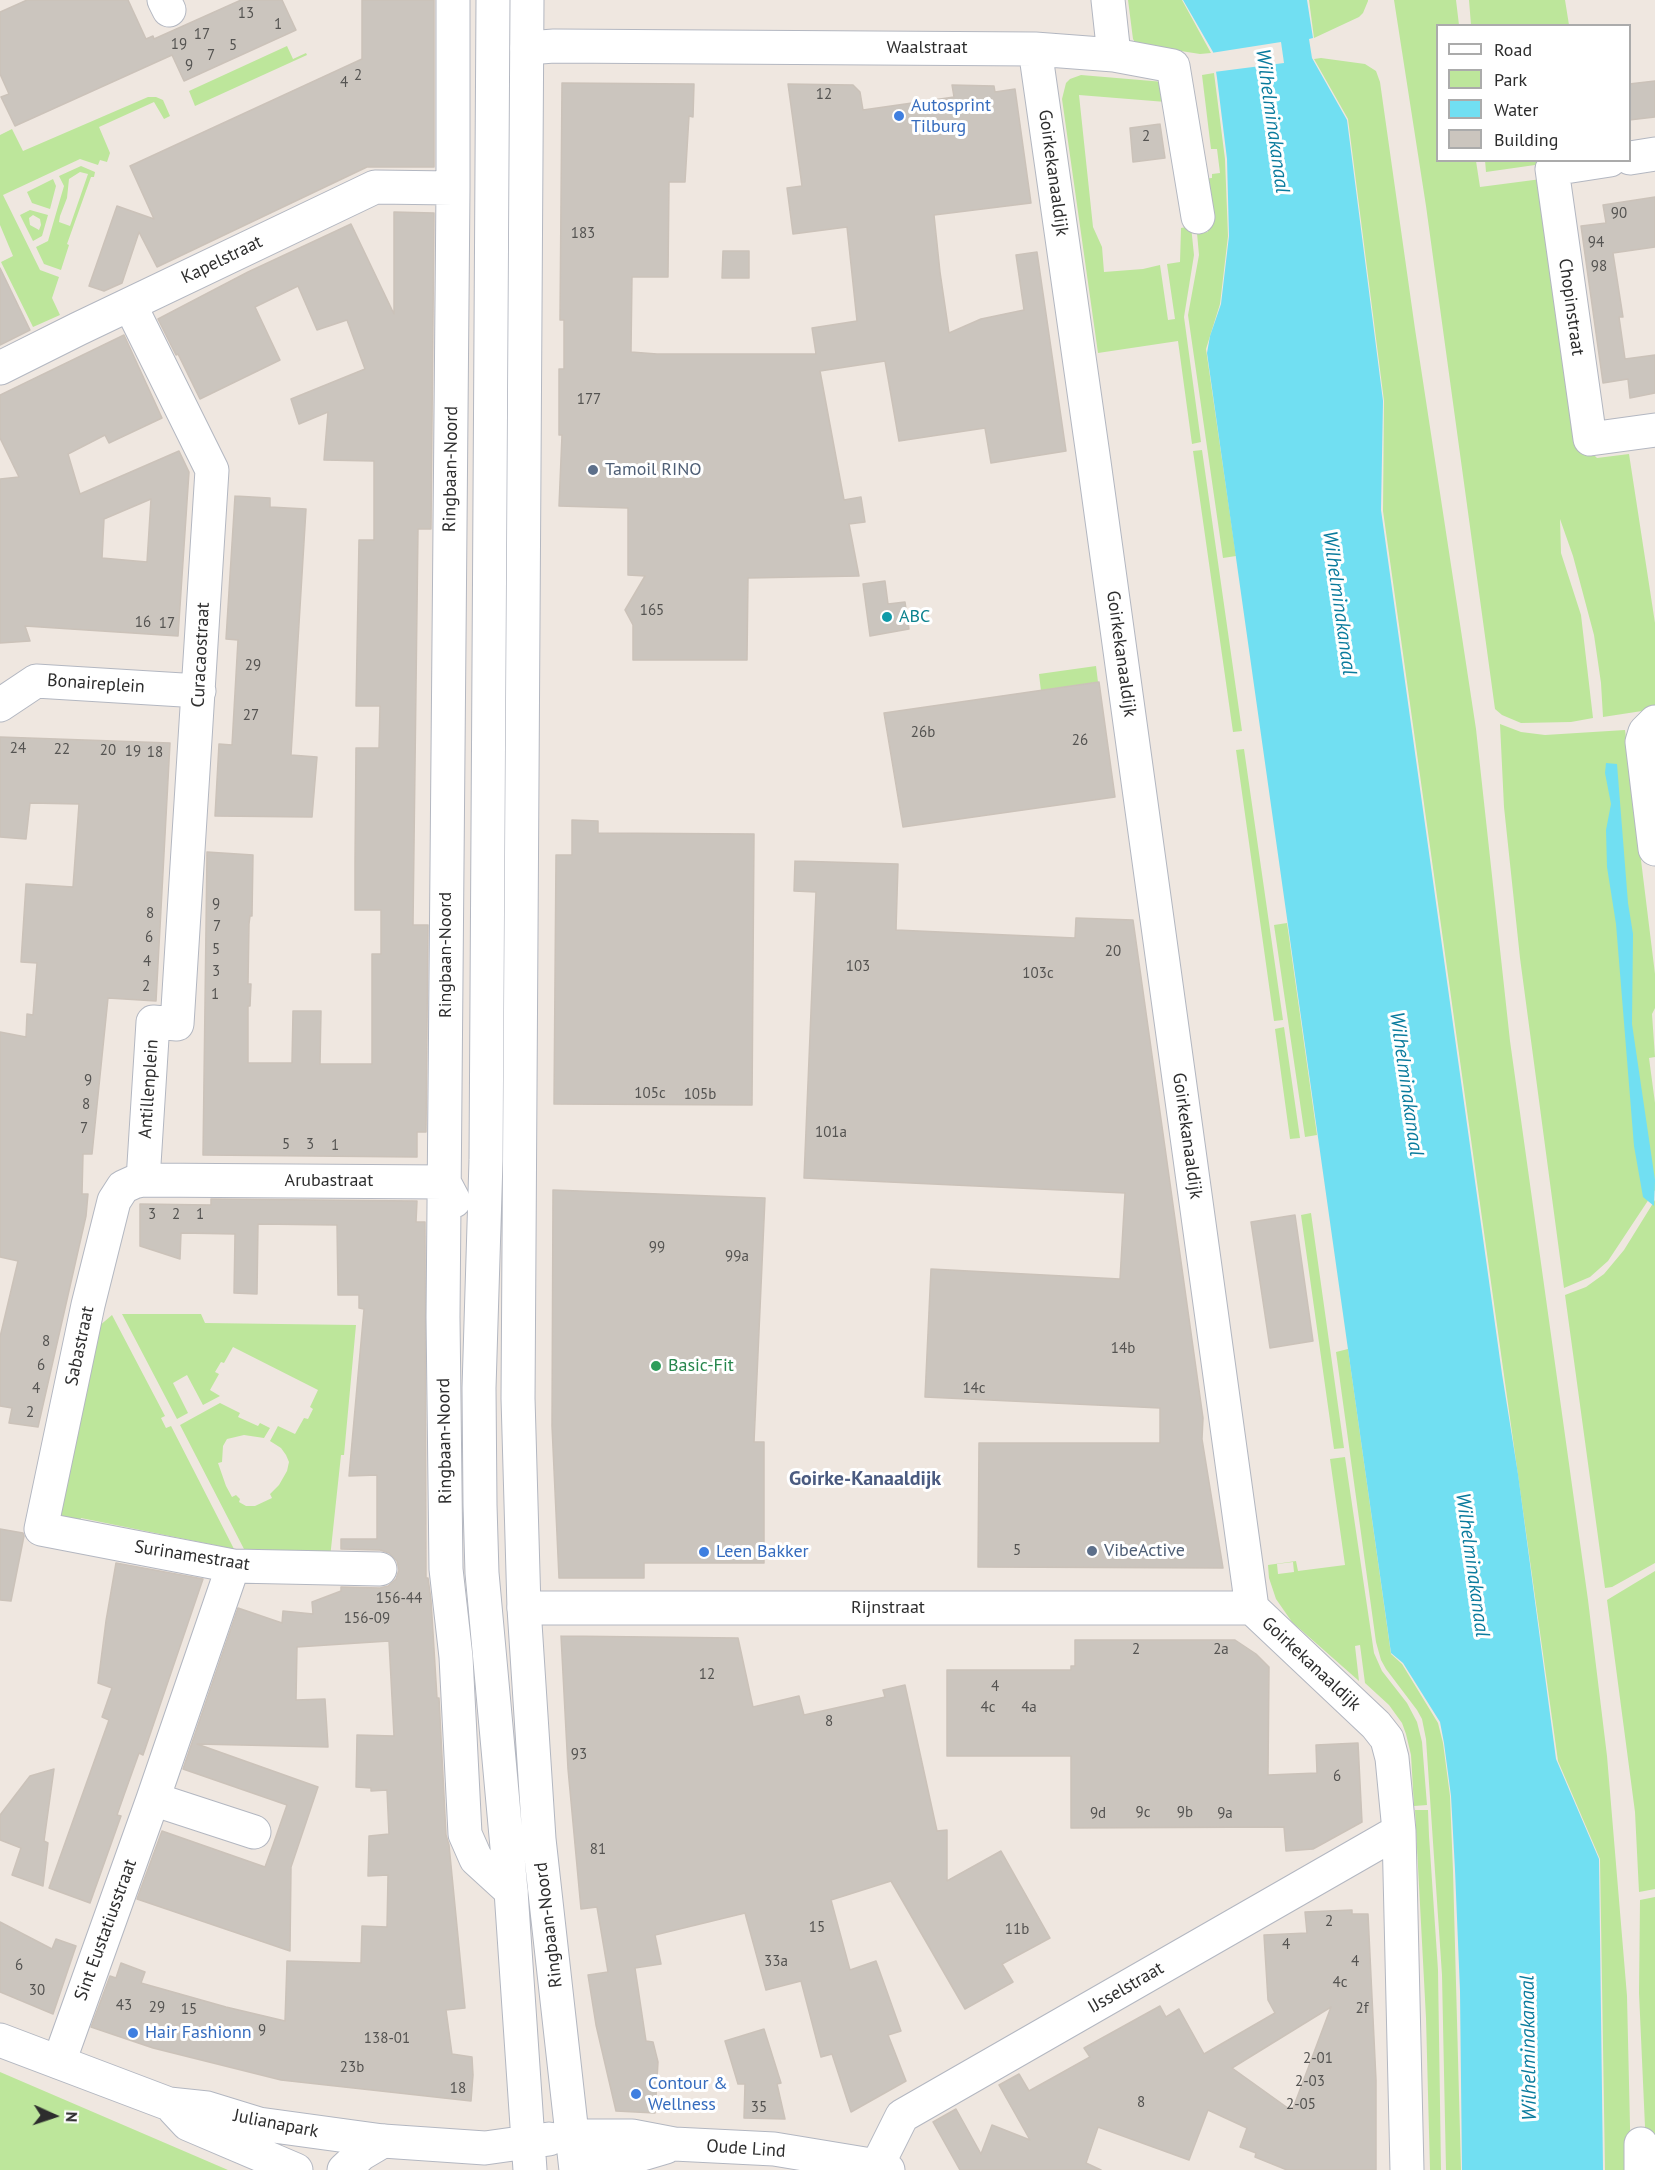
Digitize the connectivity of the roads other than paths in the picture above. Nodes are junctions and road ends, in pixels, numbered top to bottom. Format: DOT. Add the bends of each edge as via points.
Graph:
graph roads {
  1 [pos="453,0"];
  2 [pos="493,0"];
  3 [pos="527,0"];
  4 [pos="1108,0"];
  5 [pos="527,48"];
  6 [pos="1035,49"];
  7 [pos="1114,55"];
  8 [pos="1655,154"];
  9 [pos="1631,158"];
  10 [pos="1597,162"];
  11 [pos="453,188"];
  12 [pos="1198,218"];
  13 [pos="130,305"];
  14 [pos="0,368"];
  15 [pos="1655,430"];
  16 [pos="199,691"];
  17 [pos="0,705"];
  18 [pos="1650,727"];
  19 [pos="1655,849"];
  20 [pos="177,1024"];
  21 [pos="143,1180"];
  22 [pos="444,1182"];
  23 [pos="484,1239"];
  24 [pos="479,1388"];
  25 [pos="41,1529"];
  26 [pos="233,1566"];
  27 [pos="380,1569"];
  28 [pos="537,1608"];
  29 [pos="1252,1608"];
  30 [pos="153,1799"];
  31 [pos="254,1832"];
  32 [pos="1399,1832"];
  33 [pos="511,1891"];
  34 [pos="0,2040"];
  35 [pos="59,2062"];
  36 [pos="169,2104"];
  37 [pos="574,2136"];
  38 [pos="383,2140"];
  39 [pos="674,2144"];
  40 [pos="529,2156"];
  41 [pos="883,2168"];
  42 [pos="296,2170"];
  43 [pos="344,2170"];
  44 [pos="577,2170"];
  45 [pos="1407,2170"];
  1 -- 11 [label="street, Ringbaan-Noord"];
  2 -- 23 [label="street, Ringbaan-Noord"];
  3 -- 5 [label="street, Ringbaan-Noord"];
  4 -- 7 [label="street"];
  5 -- 6 [label="street, Waalstraat"];
  5 -- 28 [label="street, Ringbaan-Noord" via="518,1386"];
  6 -- 7 [label="street, Waalstraat"];
  6 -- 29 [label="street, Goirkekanaaldijk"];
  7 -- 12 [label="street, Waalstraat" via="1173,66"];
  8 -- 9 [label="street"];
  10 -- 15 [label="street, Chopinstraat" via="1552,169 1590,439"];
  11 -- 13 [label="street, Kapelstraat" via="375,187"];
  11 -- 22 [label="street, Ringbaan-Noord"];
  13 -- 14 [label="street, Kapelstraat"];
  13 -- 16 [label="street, Curacaostraat" via="212,471"];
  16 -- 17 [label="street, Bonaireplein" via="36,681"];
  16 -- 20 [label="street, Curacaostraat"];
  18 -- 19 [label="street" via="1641,742"];
  20 -- 21 [label="street, Antillenplein" via="153,1022"];
  21 -- 22 [label="street, Arubastraat"];
  21 -- 25 [label="street, Sabastraat" via="123,1187 114,1201"];
  22 -- 23 [label="street"];
  22 -- 33 [label="street, Ringbaan-Noord" via="446,1569 456,1657 465,1834 476,1859"];
  23 -- 24 [label="street, Ringbaan-Noord"];
  24 -- 28 [label="street, Ringbaan-Noord" via="493,1420 496,1440 503,1600 513,1609"];
  24 -- 33 [label="street, Ringbaan-Noord" via="482,1573"];
  25 -- 26 [label="street, Surinamestraat"];
  26 -- 27 [label="street, Surinamestraat"];
  26 -- 30 [label="street, Sint Eustatiusstraat"];
  28 -- 29 [label="street, Rijnstraat"];
  28 -- 37 [label="street, Ringbaan-Noord" via="539,1839"];
  29 -- 32 [label="street, Goirkekanaaldijk" via="1387,1739"];
  30 -- 31 [label="street"];
  30 -- 35 [label="street, Sint Eustatiusstraat"];
  32 -- 41 [label="street, IJsselstraat" via="902,2116"];
  32 -- 45 [label="street, Goirkekanaaldijk"];
  33 -- 40 [label="street, Ringbaan-Noord"];
  34 -- 35 [label="street, Julianapark"];
  35 -- 36 [label="street, Julianapark"];
  36 -- 38 [label="street, Julianapark" via="207,2108 259,2124"];
  36 -- 42 [label="street, Julianapark" via="188,2124"];
  37 -- 39 [label="street, Oude Lind" via="632,2136"];
  37 -- 40 [label="street, Oude Lind"];
  37 -- 44 [label="street, Ringbaan-Noord"];
  38 -- 40 [label="street, Julianapark" via="485,2148"];
  38 -- 43 [label="street"];
  39 -- 41 [label="street, Oude Lind" via="774,2149"];
  39 -- 44 [label="street, Oude Lind"];
}
